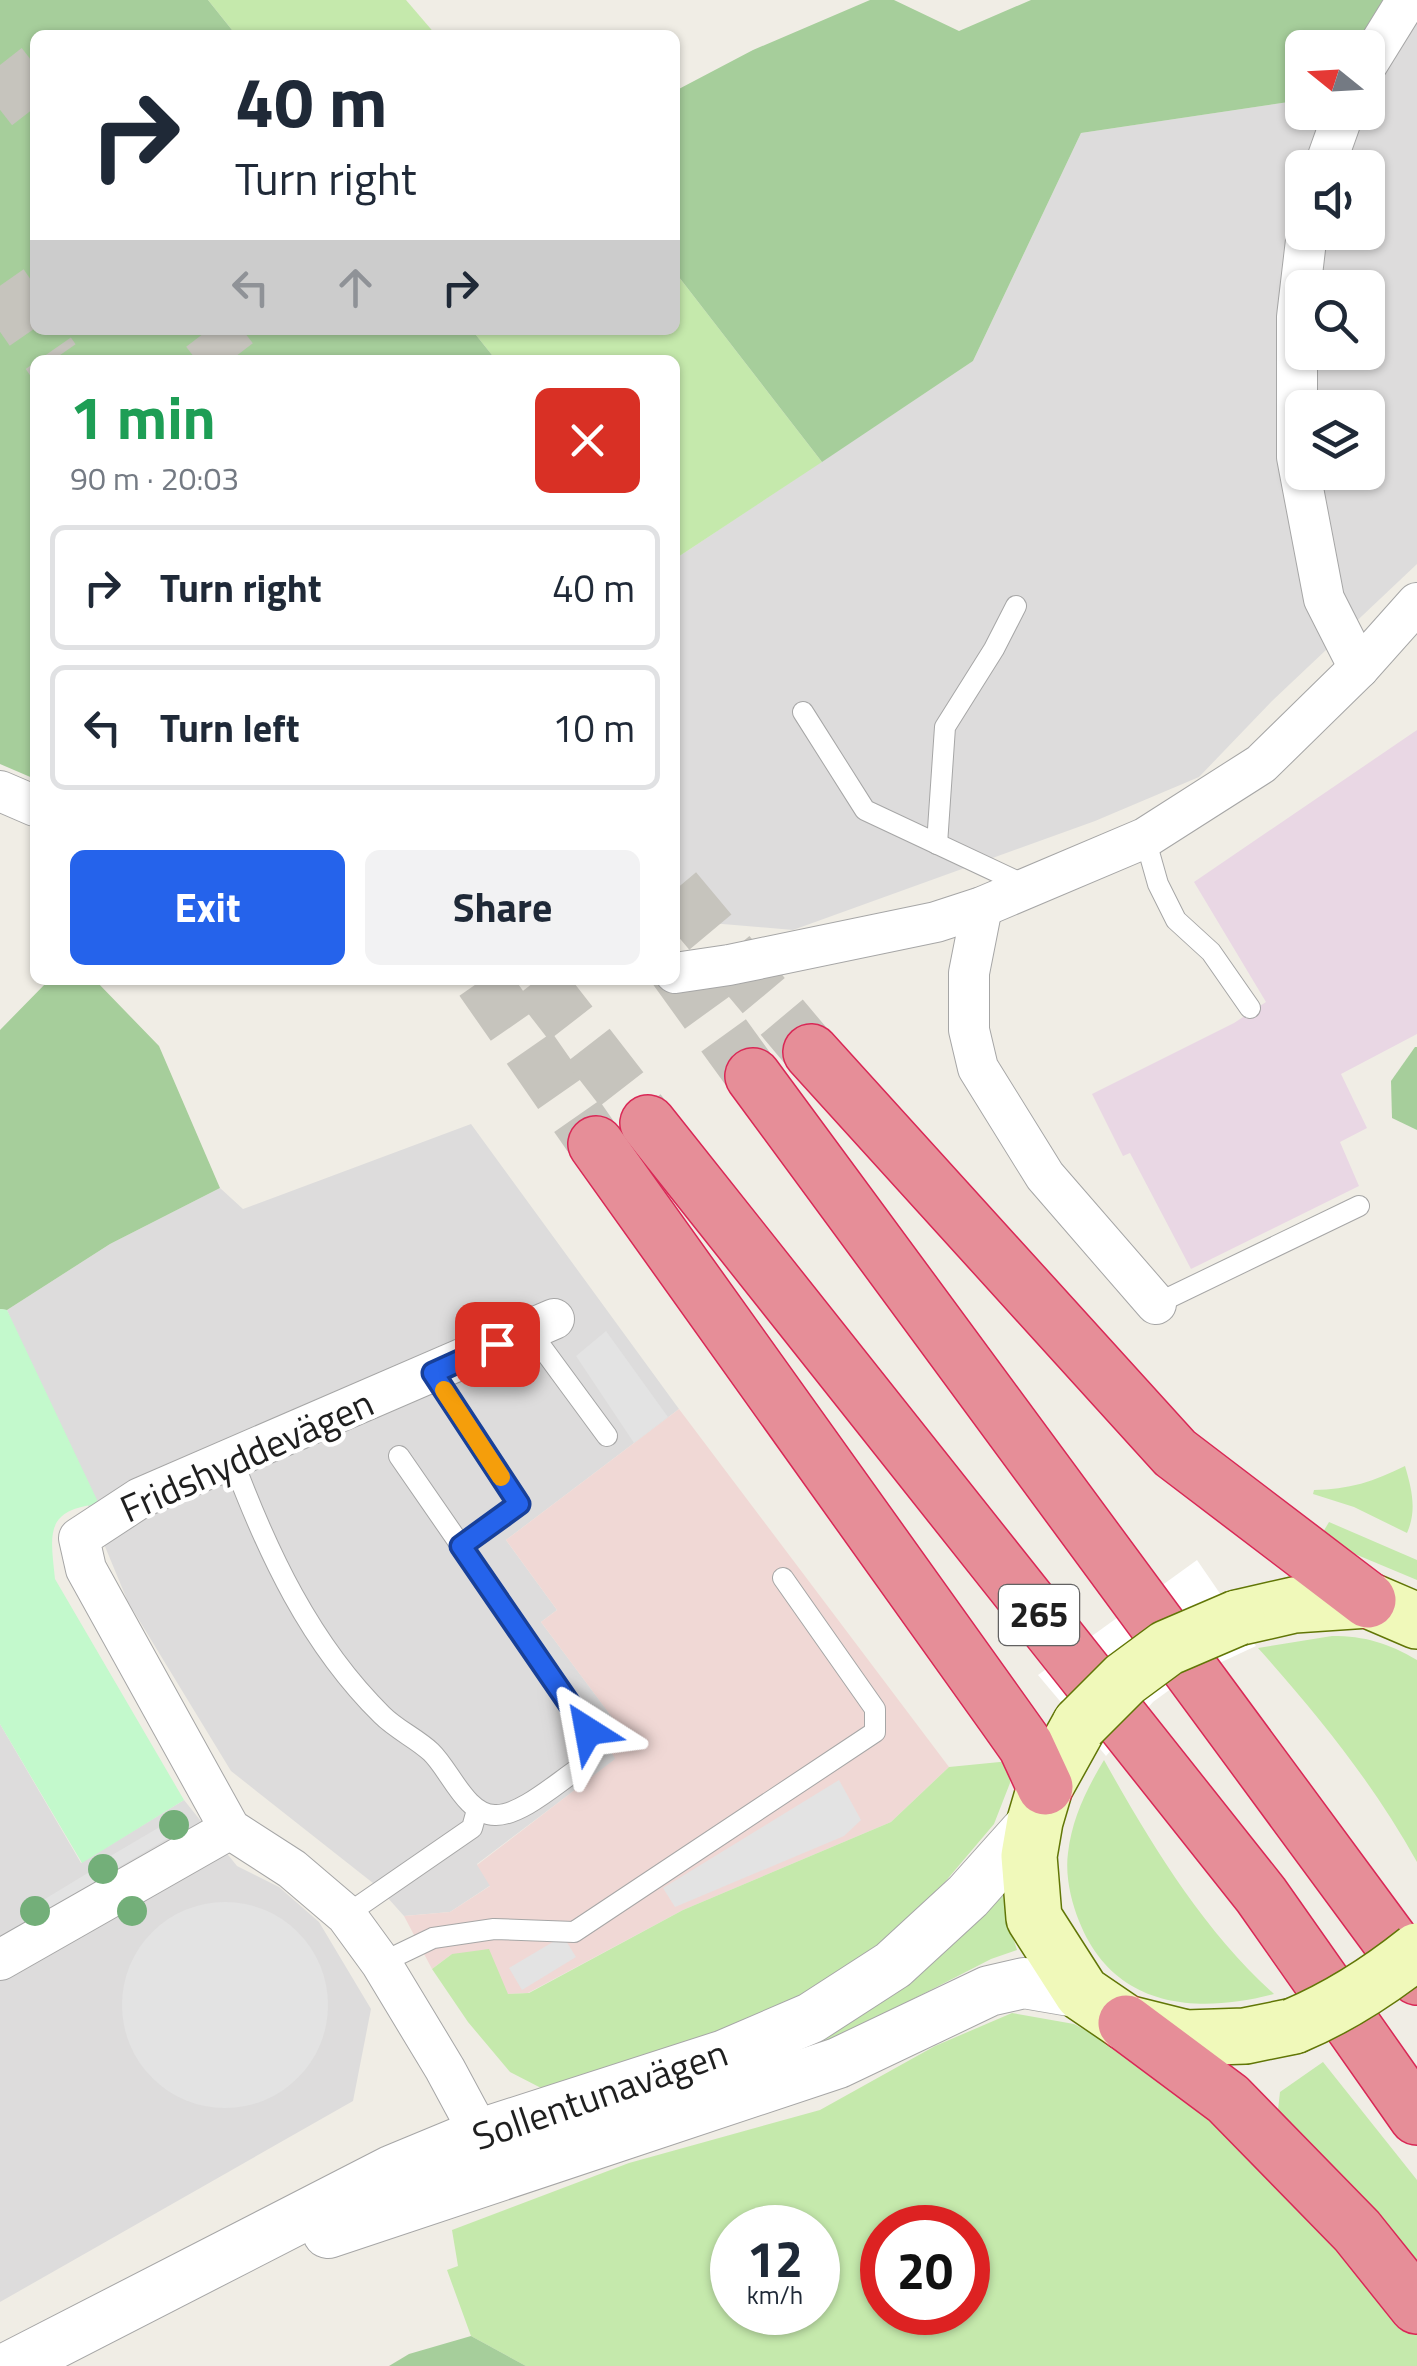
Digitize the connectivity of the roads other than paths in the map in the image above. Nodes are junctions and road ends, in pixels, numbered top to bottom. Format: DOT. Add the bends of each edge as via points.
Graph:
graph roads {
  1 [pos="1407,0"];
  2 [pos="1385,36"];
  3 [pos="1304,250"];
  4 [pos="1417,604"];
  5 [pos="1016,606"];
  6 [pos="1359,668"];
  7 [pos="803,712"];
  8 [pos="0,791"];
  9 [pos="30,804"];
  10 [pos="1145,838"];
  11 [pos="936,844"];
  12 [pos="1028,887"];
  13 [pos="982,907"];
  14 [pos="680,971"];
  15 [pos="1250,1008"];
  16 [pos="811,1052"];
  17 [pos="753,1076"];
  18 [pos="648,1123"];
  19 [pos="596,1144"];
  20 [pos="1359,1206"];
  21 [pos="1156,1304"];
  22 [pos="541,1324"];
  23 [pos="433,1373"];
  24 [pos="607,1436"];
  25 [pos="399,1456"];
  26 [pos="232,1458"];
  27 [pos="461,1546"];
  28 [pos="784,1578"];
  29 [pos="1397,1610"];
  30 [pos="1040,1804"];
  31 [pos="477,1810"];
  32 [pos="230,1829"];
  33 [pos="346,1915"];
  34 [pos="1417,1951"];
  35 [pos="0,1960"];
  36 [pos="381,1963"];
  37 [pos="1417,1978"];
  38 [pos="1082,1993"];
  39 [pos="1126,2024"];
  40 [pos="1417,2117"];
  41 [pos="488,2156"];
  42 [pos="1417,2306"];
  43 [pos="11,2366"];
  1 -- 2 [label="street"];
  3 -- 6 [label="street" via="1296,316 1297,457 1324,599"];
  4 -- 6 [label="street"];
  5 -- 11 [label="lane" via="945,727"];
  6 -- 10 [label="street" via="1261,764"];
  7 -- 11 [label="lane" via="865,810"];
  8 -- 9 [label="street"];
  10 -- 12 [label="street"];
  10 -- 15 [label="lane" via="1176,920 1212,952"];
  11 -- 12 [label="lane"];
  12 -- 13 [label="street"];
  13 -- 14 [label="street" via="898,932"];
  13 -- 21 [label="street" via="969,973 969,1030 978,1068 1045,1176"];
  16 -- 29 [label="highway" via="1175,1452"];
  17 -- 37 [label="highway, 265"];
  18 -- 40 [label="highway, 265" via="1261,1895"];
  19 -- 30 [label="highway" via="1026,1746"];
  20 -- 21 [label="lane"];
  22 -- 23 [label="street, Fridshyddevägen"];
  22 -- 24 [label="lane"];
  23 -- 26 [label="street, Fridshyddevägen"];
  23 -- 27 [label="lane" via="519,1504"];
  25 -- 27 [label="lane"];
  26 -- 31 [label="lane" via="282,1580 326,1648 386,1720 432,1753"];
  26 -- 32 [label="street, Fridshyddevägen" via="140,1498 79,1538 86,1569"];
  27 -- 31 [label="lane" via="588,1731 581,1766 518,1810 495,1816"];
  28 -- 36 [label="lane" via="876,1709 874,1732 574,1932 494,1929 433,1938"];
  29 -- 30 [label="main road, bridge" via="1294,1606 1237,1618 1166,1648 1080,1724"];
  30 -- 38 [label="main road" via="1029,1856 1034,1918"];
  30 -- 41 [label="street, Sollentunavägen" via="968,1896 893,1965 811,2018"];
  31 -- 33 [label="lane" via="472,1828"];
  32 -- 33 [label="street, Fridshyddevägen"];
  32 -- 35 [label="street"];
  33 -- 36 [label="street, Fridshyddevägen"];
  34 -- 39 [label="main road, bridge" via="1376,1984 1294,2026 1186,2038"];
  36 -- 41 [label="street, Fridshyddevägen"];
  38 -- 39 [label="main road"];
  38 -- 41 [label="street, Sollentunavägen" via="1024,1984 988,1991 838,2063"];
  39 -- 42 [label="highway" via="1228,2099 1357,2230"];
  41 -- 43 [label="street, Sollentunavägen" via="406,2204 121,2308"];
}
